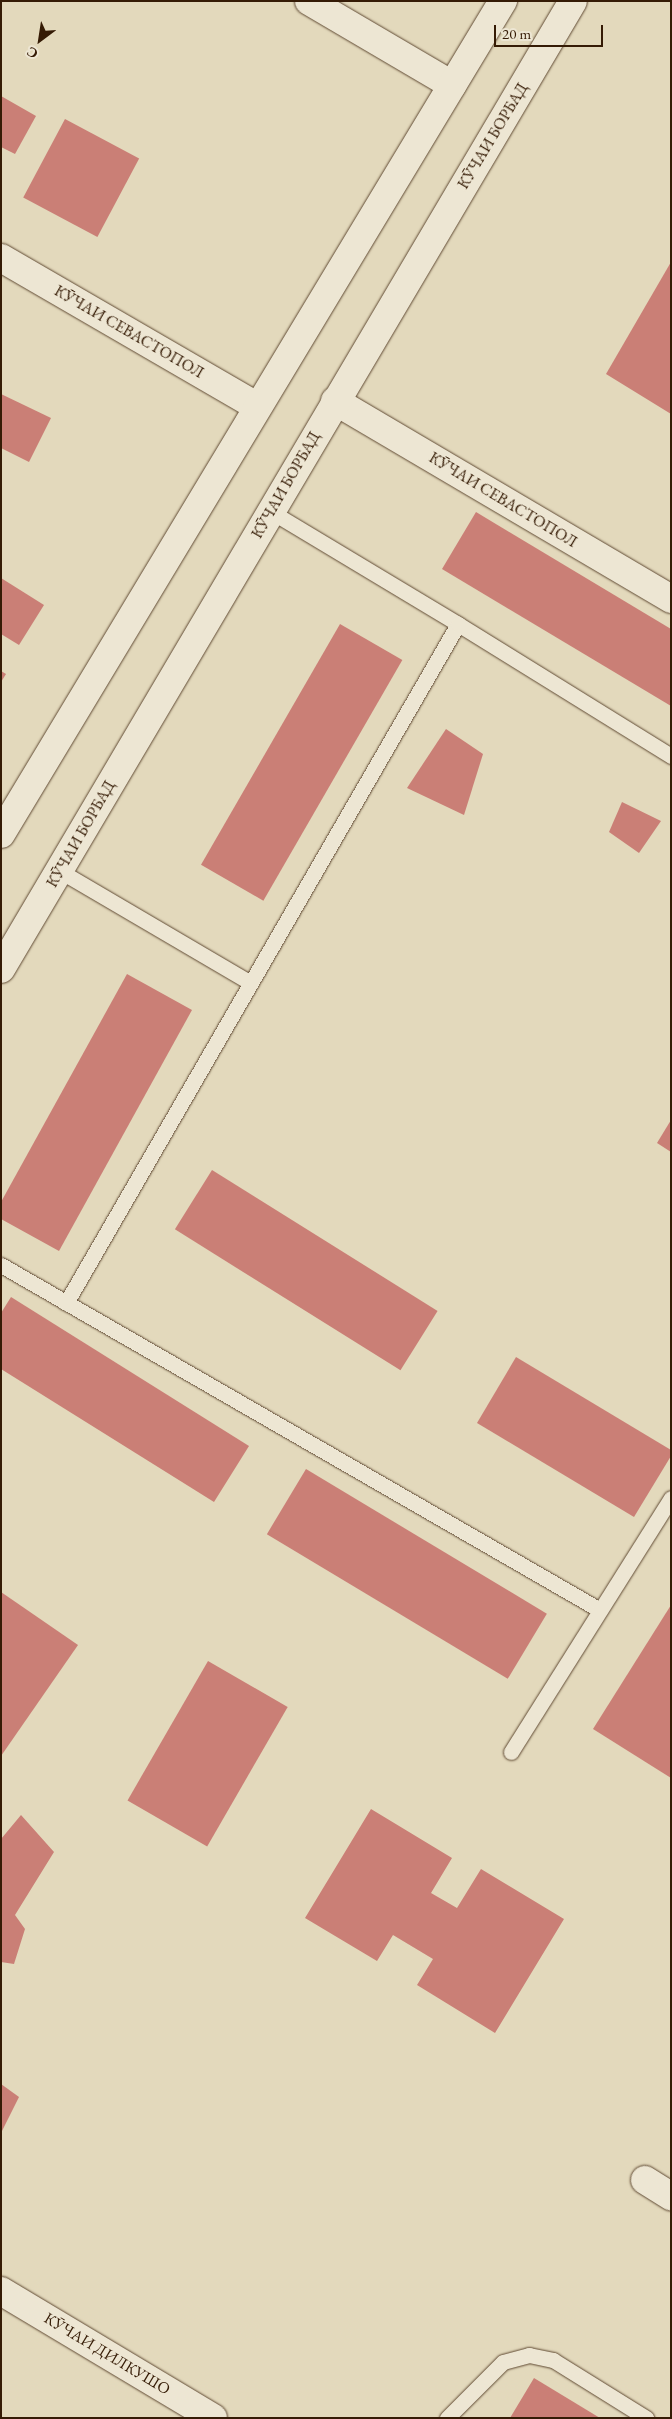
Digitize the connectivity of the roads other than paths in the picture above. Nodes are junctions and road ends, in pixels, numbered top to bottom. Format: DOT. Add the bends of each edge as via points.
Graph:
graph roads {
  1 [pos="309,1"];
  2 [pos="503,1"];
  3 [pos="573,1"];
  4 [pos="452,85"];
  5 [pos="1,258"];
  6 [pos="335,401"];
  7 [pos="256,406"];
  8 [pos="270,511"];
  9 [pos="671,599"];
  10 [pos="458,624"];
  11 [pos="671,756"];
  12 [pos="1,834"];
  13 [pos="60,871"];
  14 [pos="1,969"];
  15 [pos="251,983"];
  16 [pos="1,1265"];
  17 [pos="66,1303"];
  18 [pos="671,1498"];
  19 [pos="600,1610"];
  20 [pos="511,1752"];
  21 [pos="645,2180"];
  22 [pos="671,2196"];
  23 [pos="1,2291"];
  24 [pos="213,2418"];
  25 [pos="446,2418"];
  26 [pos="646,2418"];
  1 -- 4 [label="main road"];
  2 -- 4 [label="main road"];
  3 -- 6 [label="main road, КӮЧАИ БОРБАД"];
  4 -- 7 [label="main road"];
  5 -- 7 [label="main road, КӮЧАИ СЕВАСТОПОЛ"];
  6 -- 8 [label="main road, КӮЧАИ БОРБАД"];
  6 -- 9 [label="main road, КӮЧАИ СЕВАСТОПОЛ"];
  7 -- 12 [label="main road"];
  8 -- 10 [label="lane"];
  8 -- 13 [label="main road, КӮЧАИ БОРБАД"];
  10 -- 11 [label="lane"];
  10 -- 15 [label="lane"];
  13 -- 14 [label="main road, КӮЧАИ БОРБАД"];
  13 -- 15 [label="lane"];
  15 -- 17 [label="lane"];
  16 -- 17 [label="lane"];
  17 -- 19 [label="lane"];
  18 -- 19 [label="lane"];
  19 -- 20 [label="lane"];
  21 -- 22 [label="main road"];
  23 -- 24 [label="main road, КӮЧАИ ДИЛКУШО"];
  25 -- 26 [label="lane" via="503,2362 529,2355 553,2360"];
}
